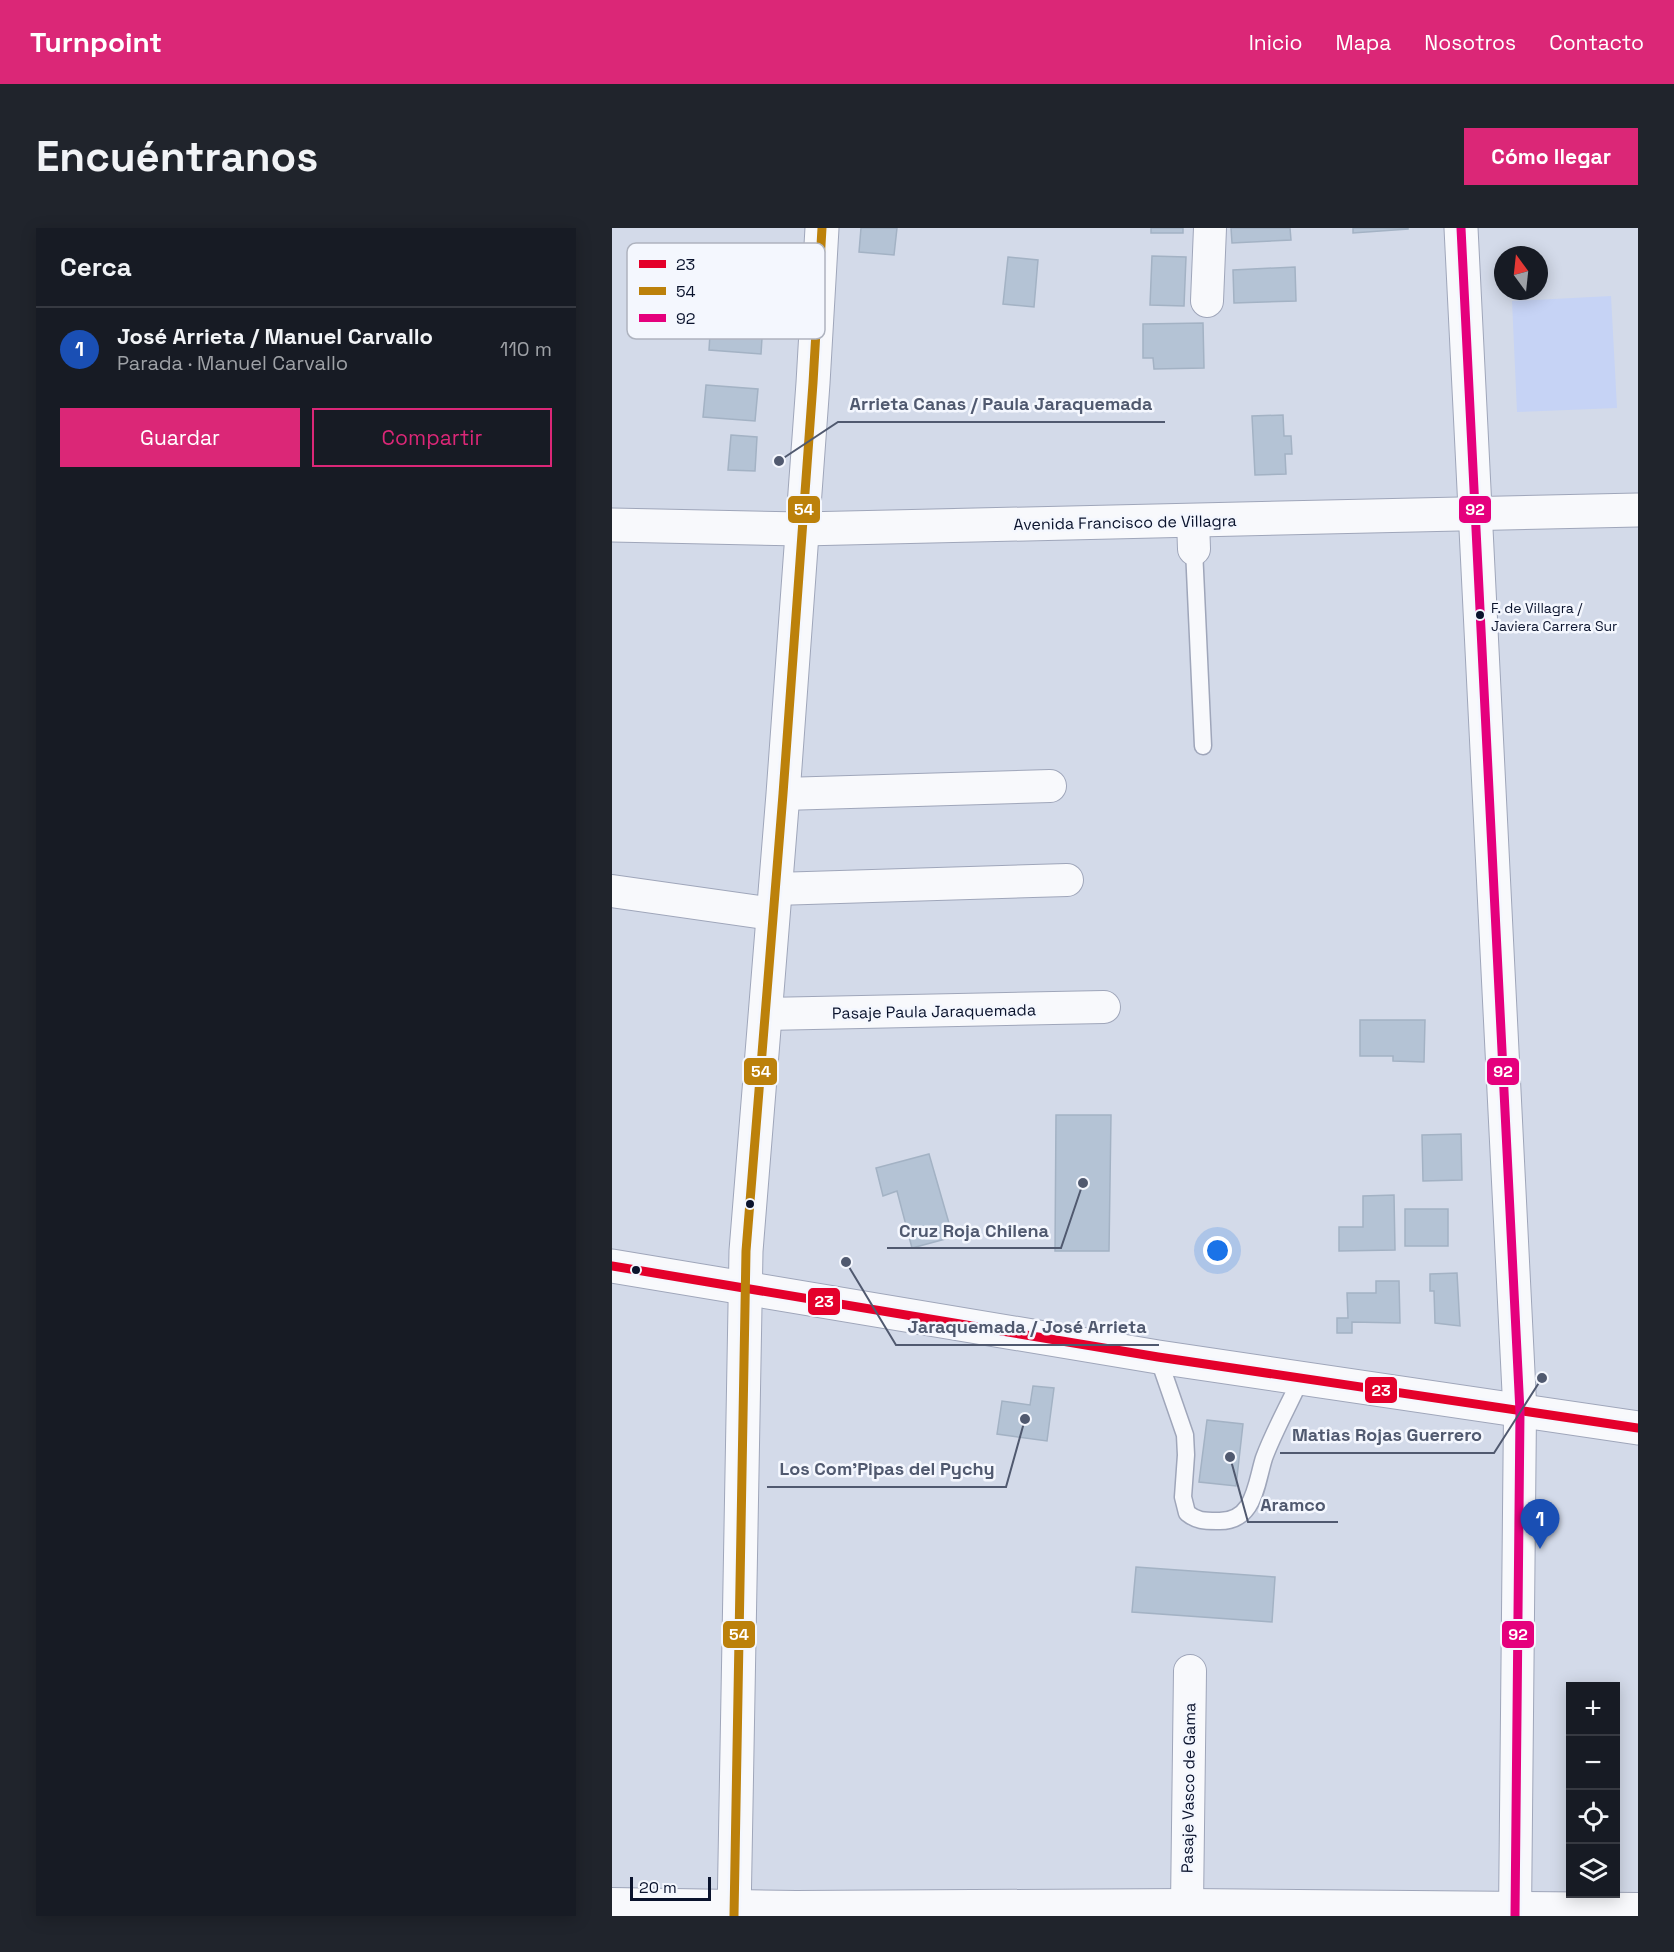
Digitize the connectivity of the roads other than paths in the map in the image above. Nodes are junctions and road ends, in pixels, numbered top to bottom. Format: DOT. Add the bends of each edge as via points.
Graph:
graph roads {
  1 [pos="822,228"];
  2 [pos="1210,228"];
  3 [pos="1461,228"];
  4 [pos="821,243"];
  5 [pos="1208,301"];
  6 [pos="816,339"];
  7 [pos="1638,510"];
  8 [pos="1476,514"];
  9 [pos="612,525"];
  10 [pos="802,529"];
  11 [pos="1194,535"];
  12 [pos="1203,746"];
  13 [pos="1050,786"];
  14 [pos="783,794"];
  15 [pos="1067,880"];
  16 [pos="612,891"];
  17 [pos="774,902"];
  18 [pos="1104,1007"];
  19 [pos="765,1014"];
  20 [pos="612,1266"];
  21 [pos="744,1287"];
  22 [pos="1158,1357"];
  23 [pos="1301,1378"];
  24 [pos="1520,1412"];
  25 [pos="1638,1428"];
  26 [pos="1190,1671"];
  27 [pos="612,1904"];
  28 [pos="1187,1905"];
  29 [pos="1638,1909"];
  30 [pos="734,1911"];
  31 [pos="1515,1912"];
  1 -- 4 [label="street"];
  2 -- 5 [label="street"];
  3 -- 8 [label="street"];
  6 -- 10 [label="street"];
  7 -- 8 [label="street, Avenida Francisco de Villagra"];
  8 -- 11 [label="street, Avenida Francisco de Villagra"];
  8 -- 24 [label="street"];
  9 -- 10 [label="street, Avenida Francisco de Villagra"];
  10 -- 11 [label="street, Avenida Francisco de Villagra"];
  10 -- 14 [label="street"];
  11 -- 12 [label="lane"];
  13 -- 14 [label="street"];
  14 -- 17 [label="street"];
  15 -- 17 [label="street"];
  16 -- 17 [label="street"];
  17 -- 19 [label="street"];
  18 -- 19 [label="street, Pasaje Paula Jaraquemada"];
  19 -- 21 [label="street"];
  20 -- 21 [label="street"];
  21 -- 22 [label="street"];
  21 -- 30 [label="street"];
  22 -- 23 [label="street"];
  22 -- 23 [label="lane" via="1185,1435 1183,1497 1187,1514 1196,1520 1226,1522 1248,1506 1258,1488 1264,1459"];
  23 -- 24 [label="street"];
  24 -- 25 [label="street"];
  24 -- 31 [label="street"];
  26 -- 28 [label="street, Pasaje Vasco de Gama"];
  27 -- 30 [label="street"];
  28 -- 30 [label="street"];
  28 -- 31 [label="street"];
  29 -- 31 [label="street"];
}
